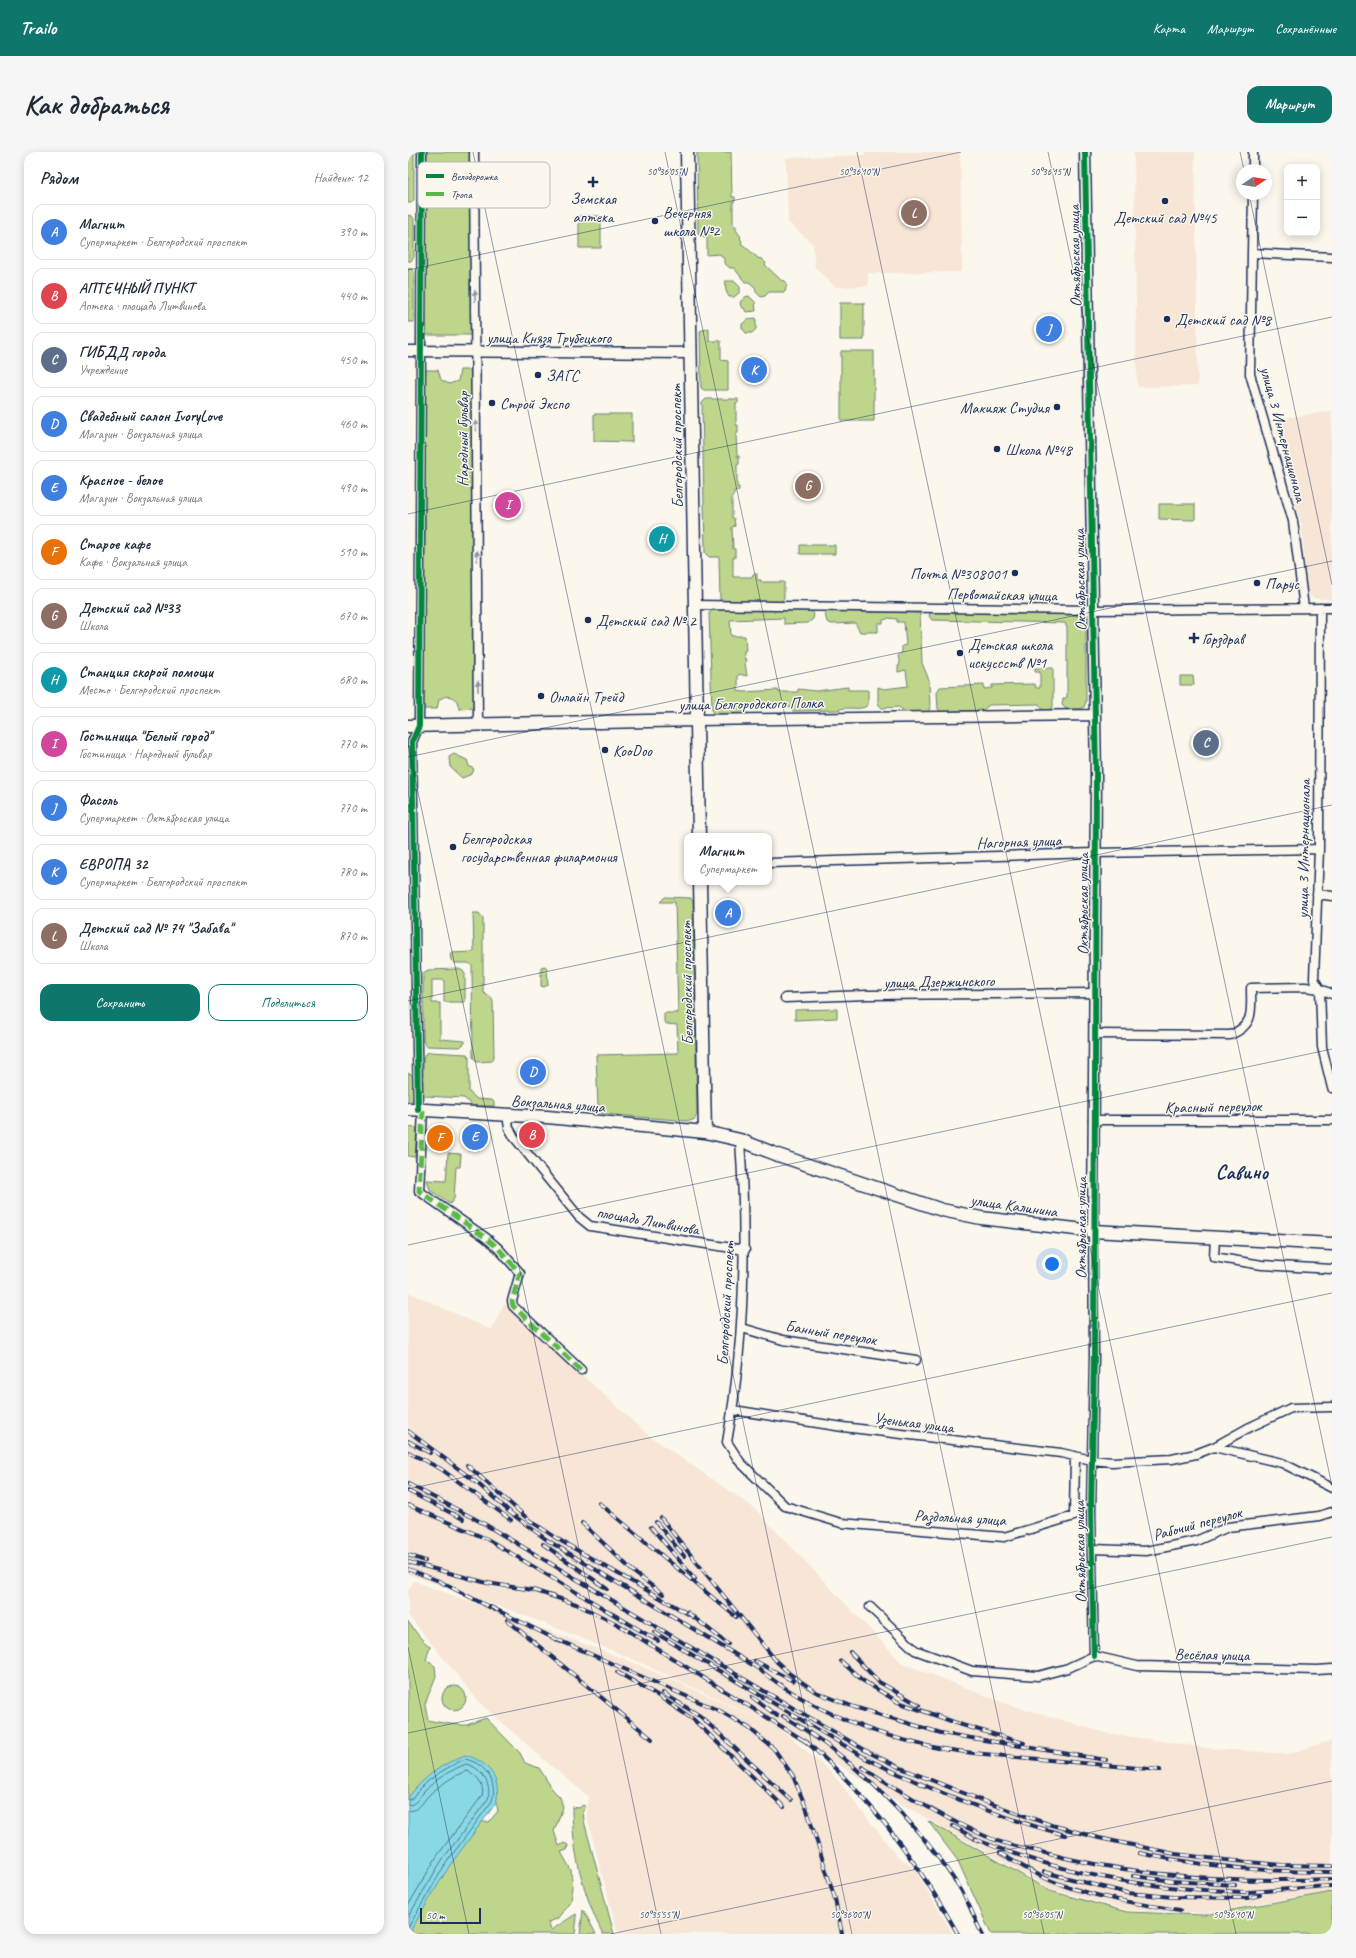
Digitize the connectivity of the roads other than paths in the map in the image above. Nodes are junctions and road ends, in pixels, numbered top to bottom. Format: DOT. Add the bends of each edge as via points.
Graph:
graph roads {
  1 [pos="422,152"];
  2 [pos="474,152"];
  3 [pos="687,152"];
  4 [pos="1085,152"];
  5 [pos="1253,152"];
  6 [pos="422,162"];
  7 [pos="474,162"];
  8 [pos="1253,164"];
  9 [pos="1253,200"];
  10 [pos="422,208"];
  11 [pos="474,208"];
  12 [pos="1252,253"];
  13 [pos="1332,256"];
  14 [pos="408,351"];
  15 [pos="421,351"];
  16 [pos="475,351"];
  17 [pos="691,353"];
  18 [pos="695,605"];
  19 [pos="1304,608"];
  20 [pos="1320,608"];
  21 [pos="1332,608"];
  22 [pos="1093,610"];
  23 [pos="1094,715"];
  24 [pos="697,720"];
  25 [pos="478,725"];
  26 [pos="413,726"];
  27 [pos="699,833"];
  28 [pos="1318,849"];
  29 [pos="1095,853"];
  30 [pos="772,863"];
  31 [pos="700,885"];
  32 [pos="1317,894"];
  33 [pos="1332,896"];
  34 [pos="1320,989"];
  35 [pos="1094,993"];
  36 [pos="1332,994"];
  37 [pos="785,998"];
  38 [pos="1094,1034"];
  39 [pos="1332,1088"];
  40 [pos="416,1110"];
  41 [pos="507,1115"];
  42 [pos="1094,1120"];
  43 [pos="1332,1120"];
  44 [pos="705,1132"];
  45 [pos="740,1140"];
  46 [pos="1094,1231"];
  47 [pos="1214,1238"];
  48 [pos="1332,1244"];
  49 [pos="745,1250"];
  50 [pos="1332,1269"];
  51 [pos="742,1328"];
  52 [pos="916,1360"];
  53 [pos="581,1370"];
  54 [pos="1332,1407"];
  55 [pos="733,1410"];
  56 [pos="1214,1447"];
  57 [pos="1075,1456"];
  58 [pos="1092,1460"];
  59 [pos="1332,1488"];
  60 [pos="786,1506"];
  61 [pos="1332,1512"];
  62 [pos="1093,1549"];
  63 [pos="870,1607"];
  64 [pos="1094,1656"];
  65 [pos="1332,1669"];
  1 -- 6 [label="street"];
  7 -- 2 [label="street, Народный бульвар, one-way"];
  3 -- 17 [label="main road, Белгородский проспект"];
  4 -- 22 [label="street, Октябрьская улица"];
  5 -- 8 [label="street"];
  9 -- 12 [label="street, улица 3 Интернационала"];
  10 -- 15 [label="street"];
  16 -- 11 [label="street, Народный бульвар, one-way"];
  12 -- 13 [label="street"];
  12 -- 19 [label="street, улица 3 Интернационала" via="1250,374 1293,521"];
  14 -- 15 [label="street, улица Князя Трубецкого"];
  15 -- 16 [label="street, улица Князя Трубецкого"];
  15 -- 26 [label="street"];
  16 -- 17 [label="street, улица Князя Трубецкого"];
  25 -- 16 [label="street, Народный бульвар, one-way"];
  17 -- 18 [label="main road, Белгородский проспект"];
  18 -- 22 [label="street, Первомайская улица"];
  18 -- 24 [label="main road, Белгородский проспект"];
  19 -- 20 [label="street, Первомайская улица"];
  19 -- 22 [label="street, Первомайская улица"];
  20 -- 21 [label="street, Первомайская улица"];
  20 -- 28 [label="street, улица 3 Интернационала"];
  22 -- 23 [label="street, Октябрьская улица"];
  23 -- 24 [label="street, улица Белгородского Полка"];
  23 -- 29 [label="street, Октябрьская улица"];
  24 -- 25 [label="main road, улица Белгородского Полка"];
  24 -- 27 [label="main road, Белгородский проспект"];
  25 -- 26 [label="main road, улица Белгородского Полка"];
  26 -- 40 [label="street"];
  28 -- 29 [label="street, Нагорная улица"];
  28 -- 32 [label="street, улица 3 Интернационала"];
  29 -- 30 [label="street, Нагорная улица"];
  29 -- 35 [label="street, Октябрьская улица"];
  31 -- 44 [label="main road, Белгородский проспект"];
  32 -- 33 [label="street"];
  32 -- 34 [label="street, улица 3 Интернационала" via="1314,979"];
  34 -- 36 [label="street"];
  34 -- 38 [label="street" via="1251,988 1250,1022 1242,1031 1230,1035"];
  34 -- 39 [label="street, улица 3 Интернационала" via="1322,1047"];
  35 -- 37 [label="street, улица Дзержинского"];
  35 -- 38 [label="street, Октябрьская улица"];
  38 -- 42 [label="street, Октябрьская улица"];
  40 -- 41 [label="main road, Вокзальная улица"];
  40 -- 53 [label="street" via="419,1191 485,1237 509,1260 520,1273 512,1301 513,1306"];
  41 -- 44 [label="main road, Вокзальная улица"];
  41 -- 49 [label="street, площадь Литвинова" via="509,1128 514,1137 590,1226"];
  42 -- 43 [label="street, Красный переулок"];
  42 -- 46 [label="street, Октябрьская улица"];
  44 -- 45 [label="main road, улица Калинина"];
  45 -- 46 [label="main road, улица Калинина" via="942,1210 981,1218"];
  45 -- 49 [label="street, Белгородский проспект"];
  46 -- 47 [label="main road, улица Калинина"];
  46 -- 58 [label="street, Октябрьская улица"];
  47 -- 48 [label="main road, улица Калинина"];
  47 -- 50 [label="street" via="1214,1257 1262,1265"];
  49 -- 51 [label="street, Белгородский проспект"];
  51 -- 52 [label="street, Банный переулок" via="783,1340"];
  51 -- 55 [label="street, Белгородский проспект"];
  54 -- 56 [label="street, Узенькая улица" via="1291,1408"];
  55 -- 57 [label="street, Узенькая улица" via="842,1427"];
  55 -- 60 [label="street, Белгородский проспект" via="727,1442 740,1462"];
  56 -- 58 [label="street, Узенькая улица" via="1172,1459 1112,1462"];
  56 -- 59 [label="street" via="1282,1463"];
  57 -- 58 [label="street, Узенькая улица"];
  57 -- 60 [label="street, Раздольная улица" via="1074,1516 1004,1537 841,1523"];
  58 -- 62 [label="street, Октябрьская улица"];
  61 -- 62 [label="street, Рабочий переулок" via="1320,1516 1228,1527 1196,1541 1167,1548 1146,1551"];
  62 -- 64 [label="street, Октябрьская улица"];
  63 -- 64 [label="street" via="915,1650 972,1671 1038,1676 1068,1668"];
  64 -- 65 [label="street, Весёлая улица" via="1137,1666"];
}
